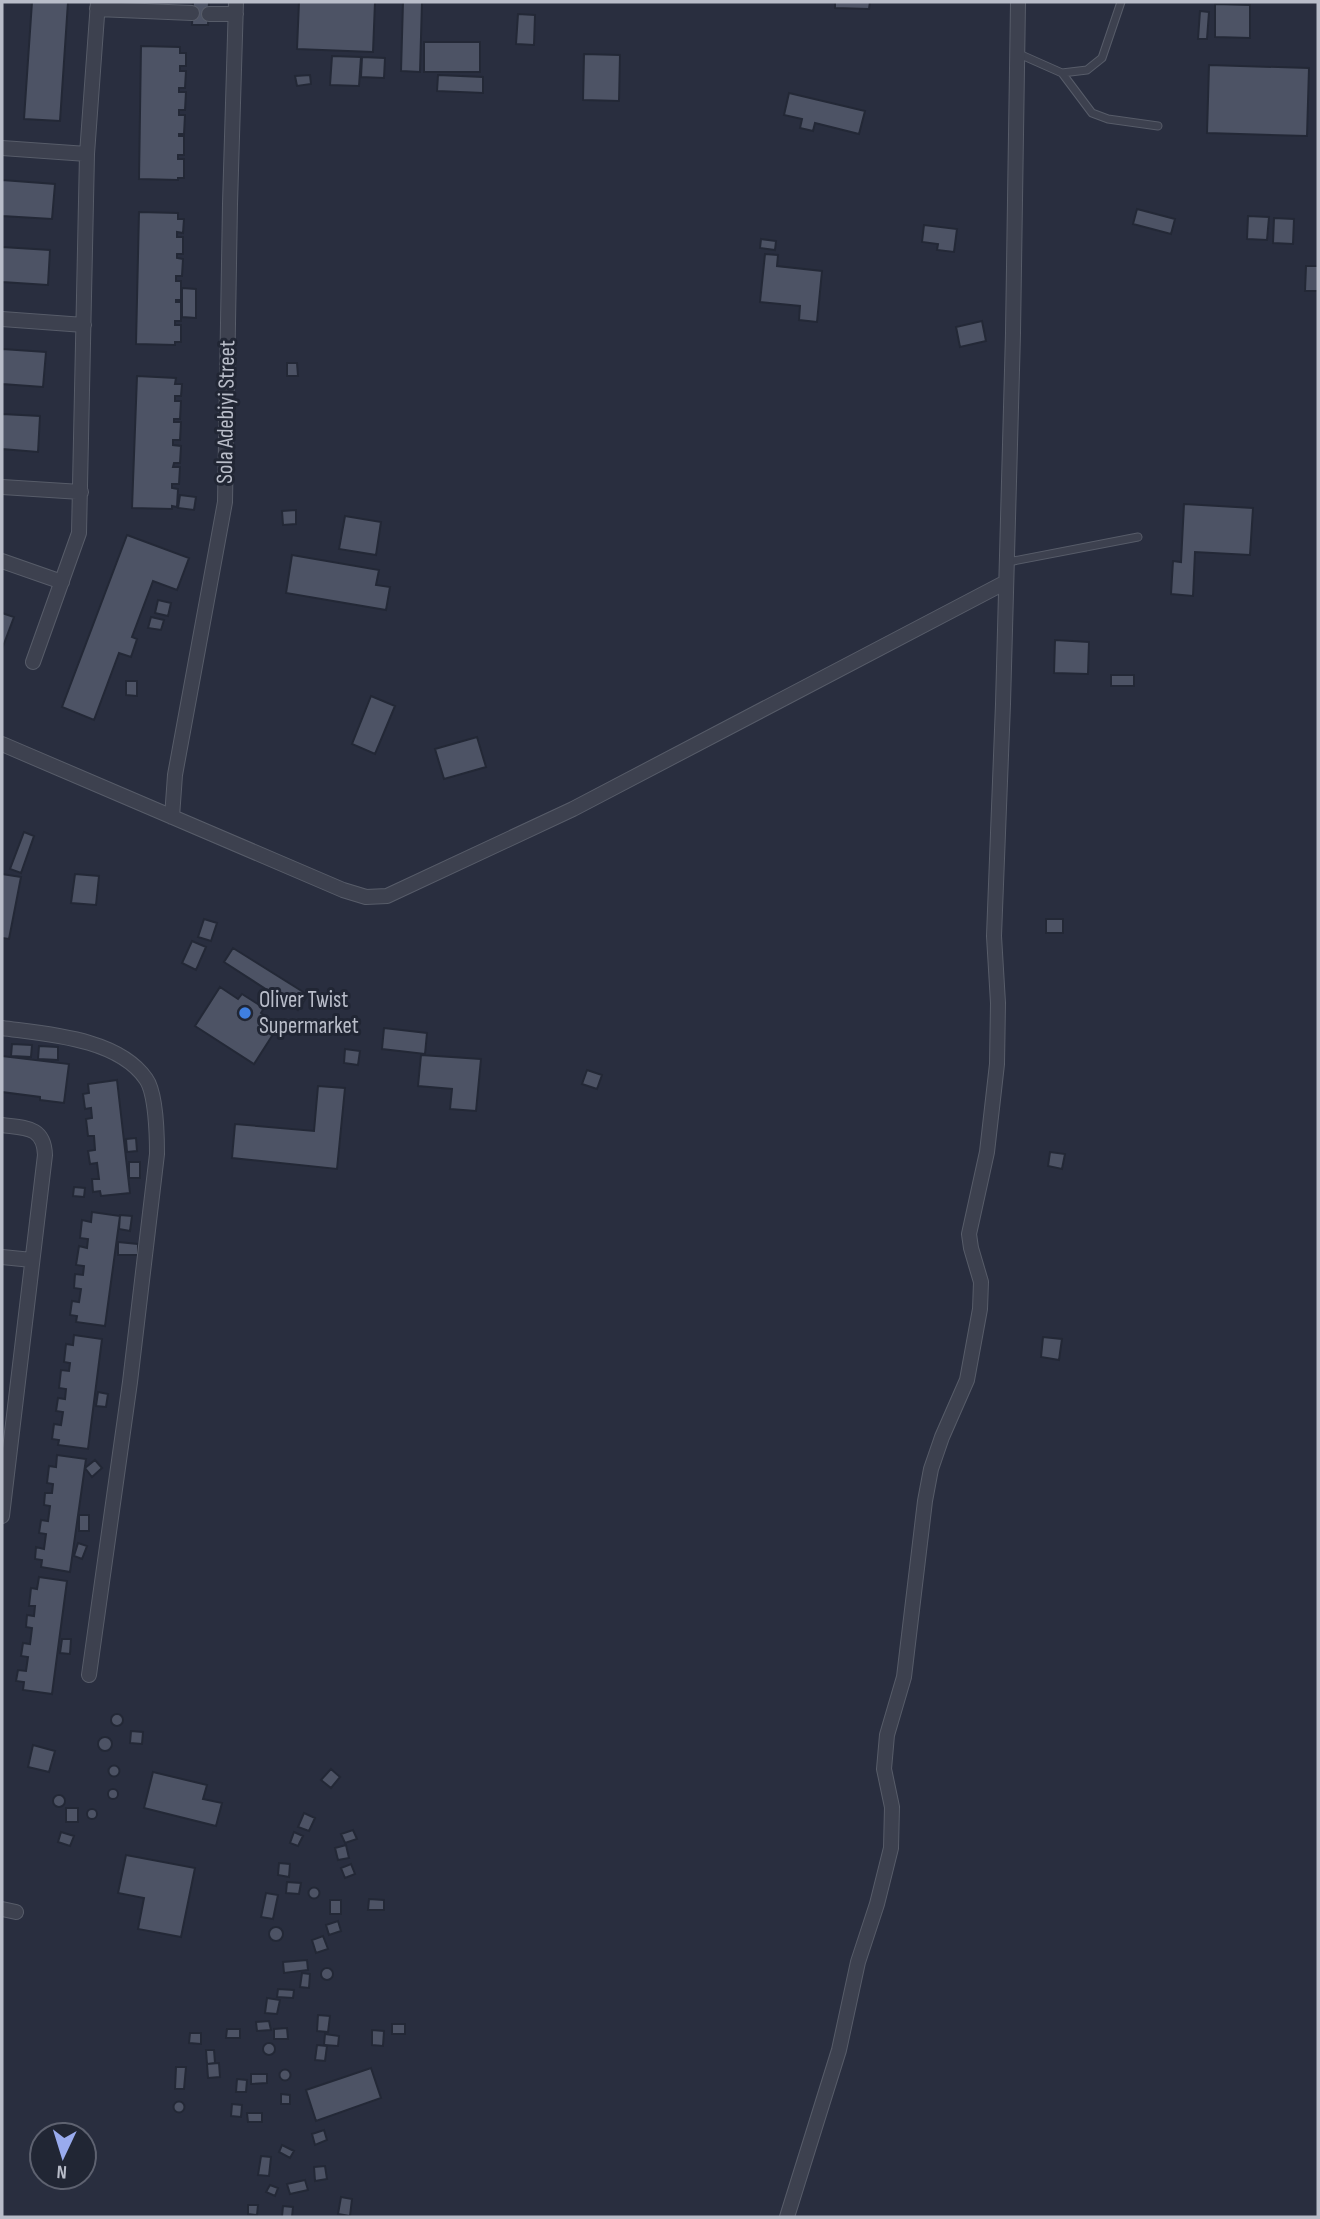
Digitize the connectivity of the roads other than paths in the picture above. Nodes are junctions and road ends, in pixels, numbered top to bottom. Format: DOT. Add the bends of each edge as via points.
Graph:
graph roads {
  1 [pos="1017,2"];
  2 [pos="1121,2"];
  3 [pos="97,5"];
  4 [pos="236,8"];
  5 [pos="192,13"];
  6 [pos="209,14"];
  7 [pos="1016,53"];
  8 [pos="1062,73"];
  9 [pos="1158,126"];
  10 [pos="2,148"];
  11 [pos="87,154"];
  12 [pos="2,319"];
  13 [pos="85,325"];
  14 [pos="2,487"];
  15 [pos="81,492"];
  16 [pos="1138,537"];
  17 [pos="2,561"];
  18 [pos="1007,562"];
  19 [pos="62,582"];
  20 [pos="1006,582"];
  21 [pos="33,662"];
  22 [pos="2,744"];
  23 [pos="172,817"];
  24 [pos="2,1028"];
  25 [pos="2,1125"];
  26 [pos="2,1256"];
  27 [pos="32,1260"];
  28 [pos="2,1516"];
  29 [pos="89,1675"];
  30 [pos="787,2217"];
  1 -- 7 [label="street"];
  2 -- 8 [label="lane" via="1102,58 1087,70"];
  3 -- 5 [label="street"];
  3 -- 11 [label="street"];
  4 -- 6 [label="street"];
  4 -- 23 [label="street, Sola Adebiyi Street" via="225,502 175,775"];
  7 -- 8 [label="lane"];
  7 -- 18 [label="street"];
  8 -- 9 [label="lane" via="1092,113"];
  10 -- 11 [label="street"];
  11 -- 13 [label="street"];
  12 -- 13 [label="street"];
  13 -- 15 [label="street"];
  14 -- 15 [label="street"];
  15 -- 19 [label="street" via="79,533"];
  16 -- 18 [label="lane"];
  17 -- 19 [label="street"];
  18 -- 20 [label="street"];
  19 -- 21 [label="street"];
  20 -- 23 [label="street" via="573,809 387,896 366,897 343,890"];
  20 -- 30 [label="street" via="993,936 997,1064 987,1152 969,1234 981,1282 980,1310 967,1380 942,1437 925,1501 904,1677 887,1735 884,1769 892,1807 891,1848 858,1962 839,2050"];
  22 -- 23 [label="street"];
  24 -- 29 [label="street" via="74,1038 123,1059 148,1080 157,1127 130,1382"];
  25 -- 27 [label="street" via="31,1130 44,1142"];
  26 -- 27 [label="street"];
  27 -- 28 [label="street"];
}
